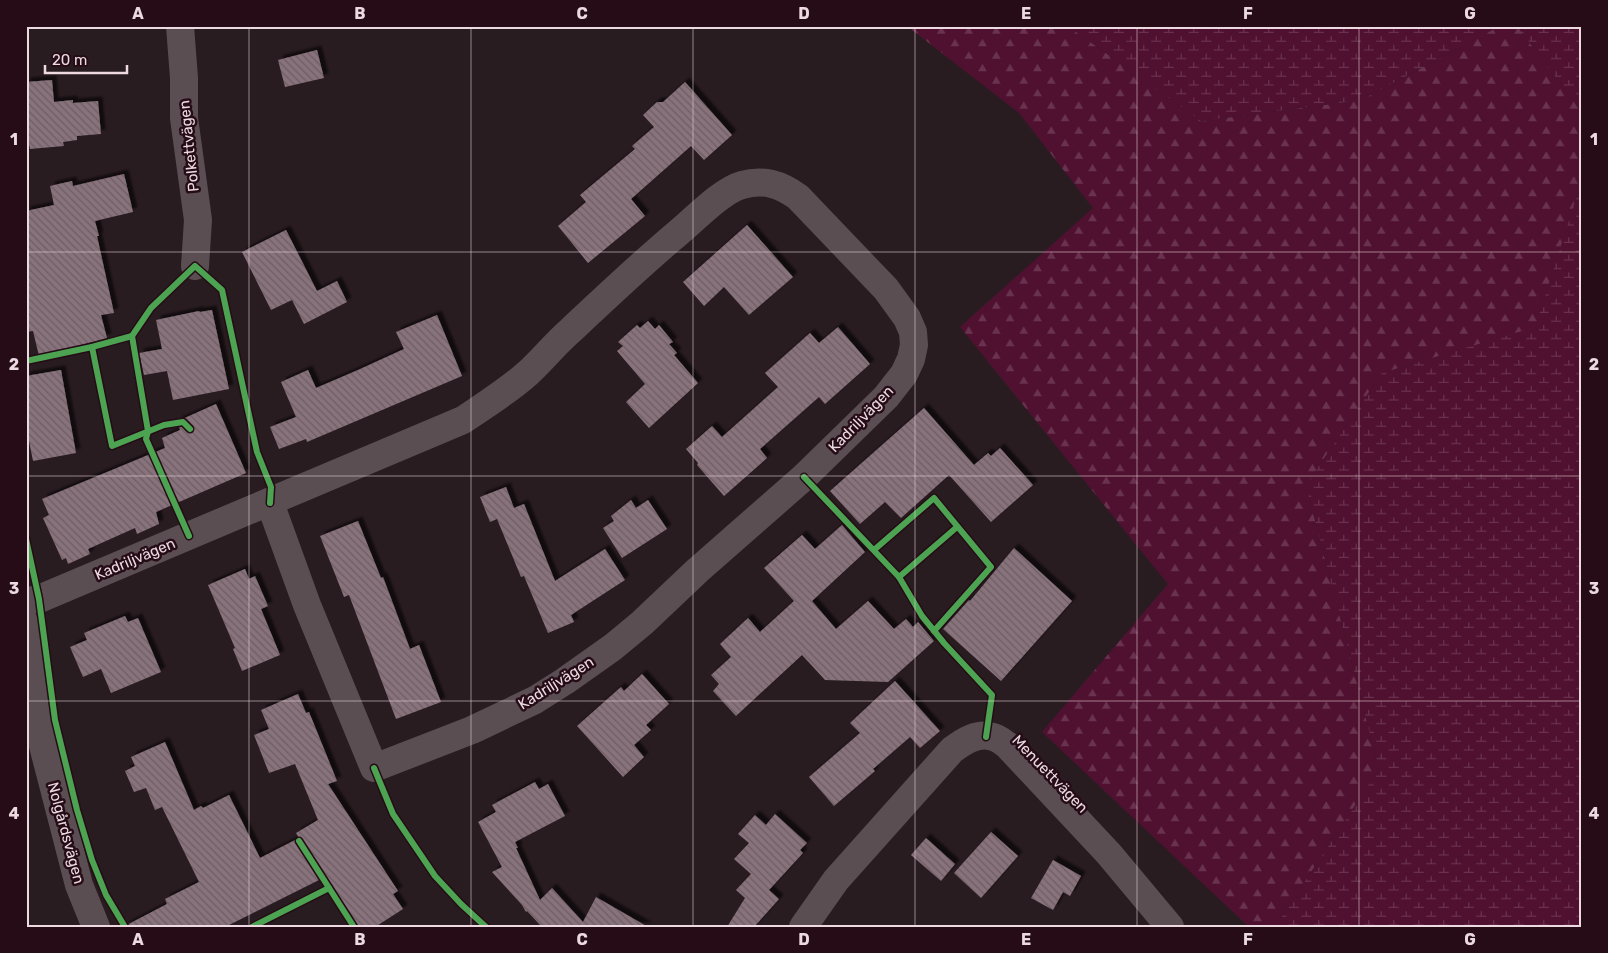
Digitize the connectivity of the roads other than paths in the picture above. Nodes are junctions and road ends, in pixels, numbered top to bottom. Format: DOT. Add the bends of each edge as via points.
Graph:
graph roads {
  1 [pos="180,26"];
  2 [pos="195,266"];
  3 [pos="270,503"];
  4 [pos="26,601"];
  5 [pos="26,624"];
  6 [pos="34,738"];
  7 [pos="96,927"];
  8 [pos="803,927"];
  9 [pos="1170,927"];
  1 -- 2 [label="street, Polkettvägen" via="184,118 198,220"];
  3 -- 3 [label="street, Kadriljvägen" via="307,605 374,768 472,730 535,700 635,629 886,397 911,359 913,332 886,289 798,197 786,188 770,183 740,186 722,195 654,254 527,374 494,400 464,420"];
  3 -- 4 [label="street, Kadriljvägen" via="39,599"];
  5 -- 6 [label="street, Nolgårdsvägen"];
  6 -- 7 [label="street, Nolgårdsvägen" via="78,885"];
  8 -- 9 [label="street, Menuettvägen" via="836,880 952,750 976,737 993,737 1007,745 1062,803"];
}
